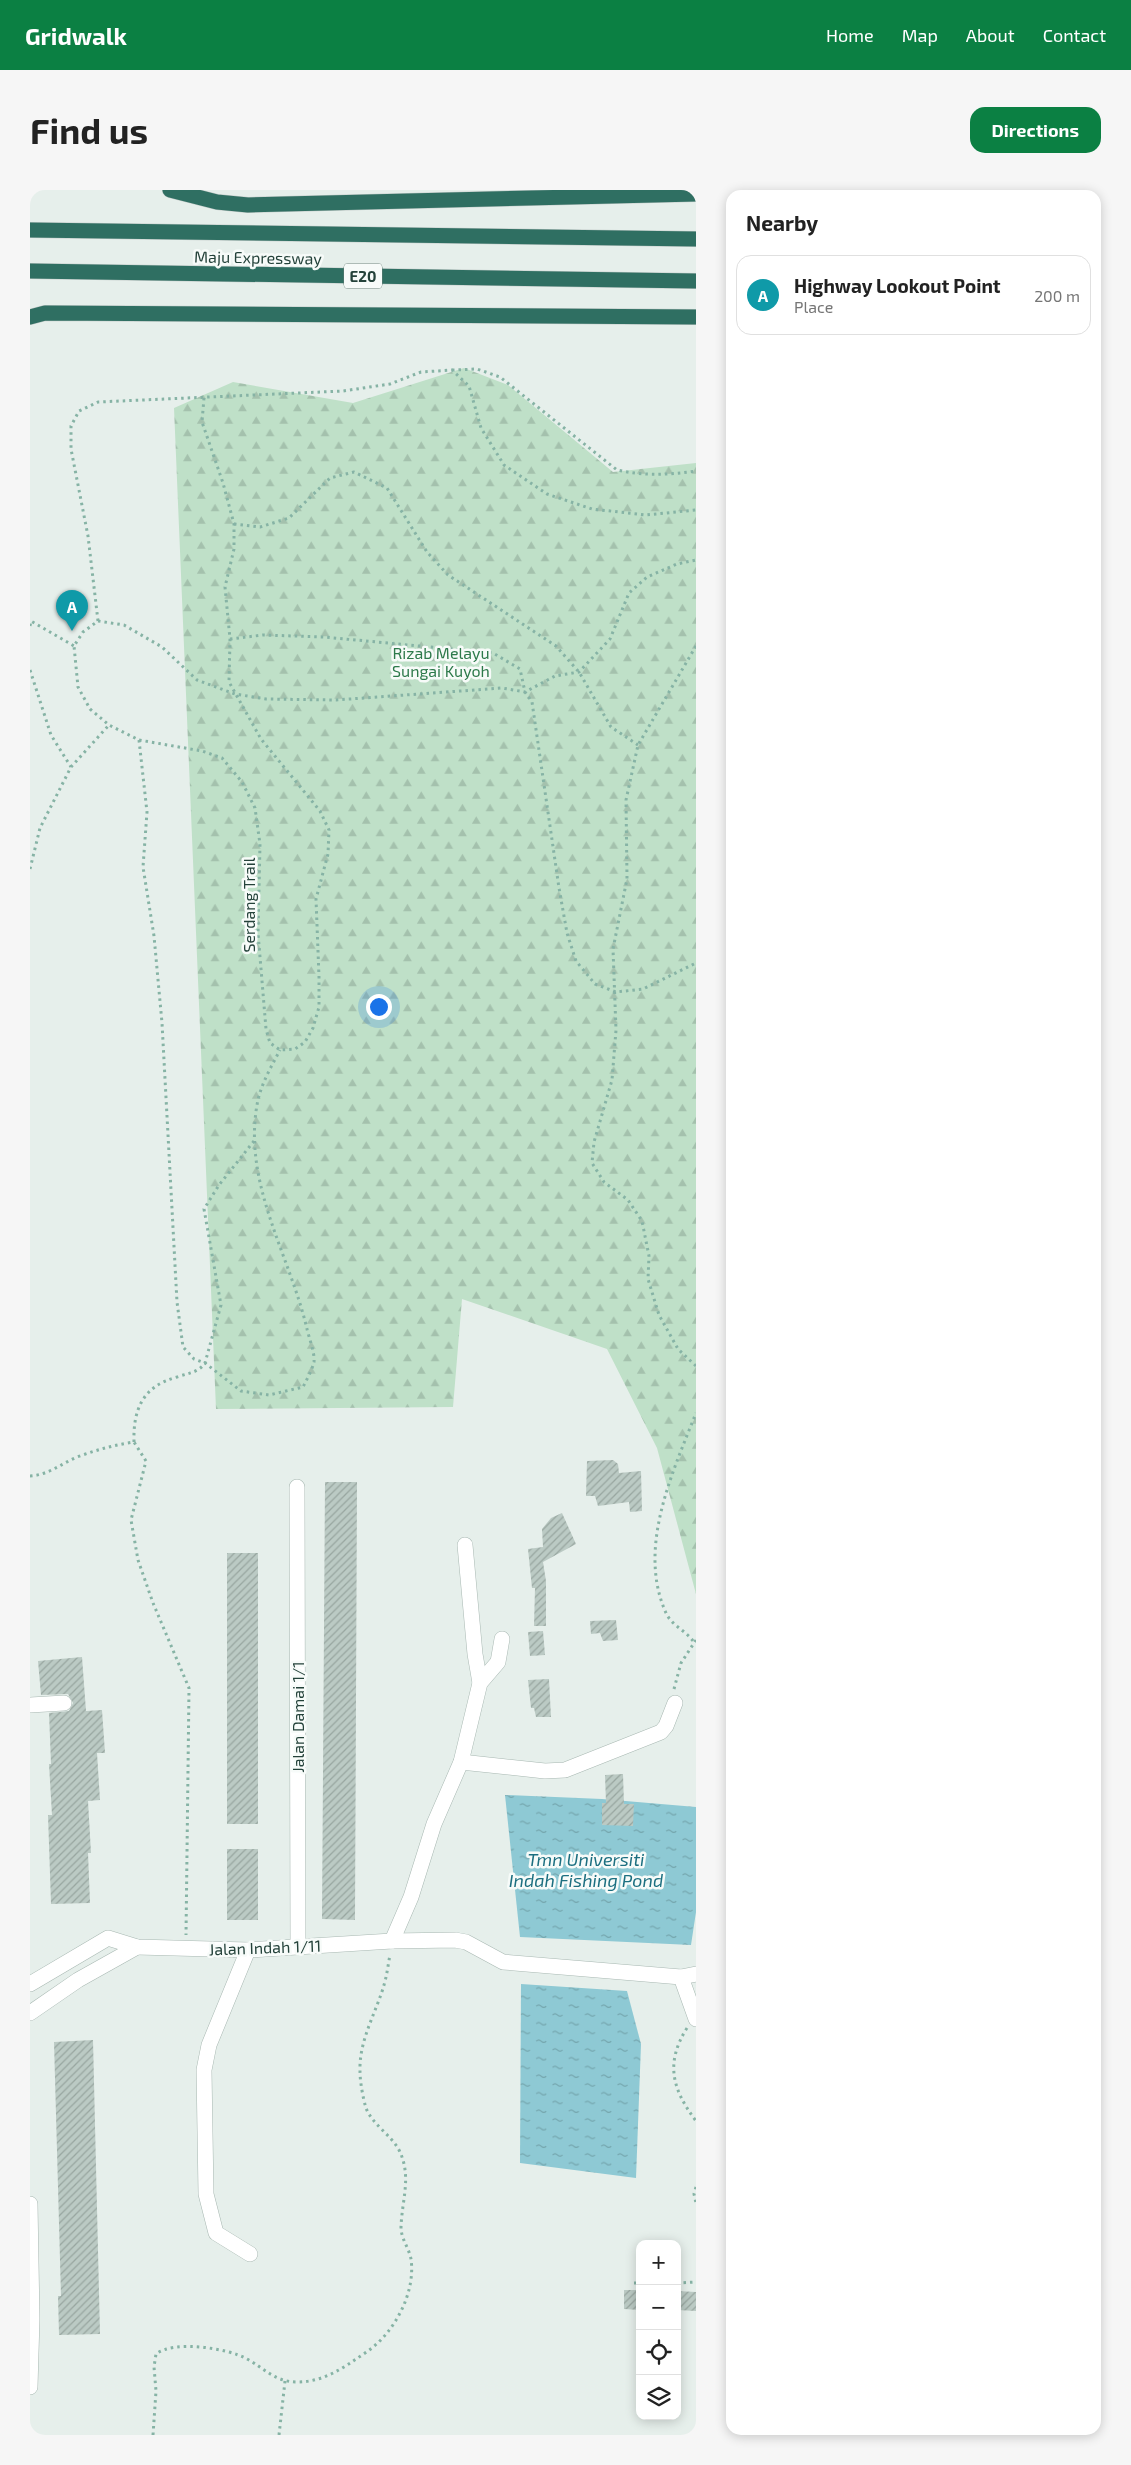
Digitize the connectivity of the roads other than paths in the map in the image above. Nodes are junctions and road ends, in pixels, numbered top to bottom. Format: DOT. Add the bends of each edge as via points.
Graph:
graph roads {
  1 [pos="170,190"];
  2 [pos="696,194"];
  3 [pos="30,230"];
  4 [pos="696,239"];
  5 [pos="30,271"];
  6 [pos="696,281"];
  7 [pos="696,317"];
  8 [pos="30,318"];
  9 [pos="297,1487"];
  10 [pos="465,1545"];
  11 [pos="502,1639"];
  12 [pos="480,1683"];
  13 [pos="674,1703"];
  14 [pos="64,1704"];
  15 [pos="30,1705"];
  16 [pos="461,1762"];
  17 [pos="392,1941"];
  18 [pos="137,1947"];
  19 [pos="298,1947"];
  20 [pos="248,1950"];
  21 [pos="689,1976"];
  22 [pos="30,1984"];
  23 [pos="30,2013"];
  24 [pos="696,2018"];
  25 [pos="30,2204"];
  26 [pos="250,2254"];
  27 [pos="30,2388"];
  1 -- 2 [label="highway" via="217,202 248,205"];
  3 -- 4 [label="highway, Maju Expressway"];
  5 -- 6 [label="highway, Maju Expressway / E20"];
  7 -- 8 [label="highway" via="45,313"];
  9 -- 19 [label="street, Jalan Damai 1/1"];
  10 -- 12 [label="street"];
  11 -- 12 [label="street" via="498,1662"];
  12 -- 16 [label="street"];
  13 -- 16 [label="street" via="661,1732 578,1766 545,1771"];
  14 -- 15 [label="street"];
  16 -- 17 [label="street" via="434,1824 411,1897"];
  17 -- 19 [label="street, Jalan Indah 1/11"];
  17 -- 21 [label="street, Jalan Indah 1/11" via="455,1940 466,1942 503,1962"];
  18 -- 20 [label="street, Jalan Indah 1/11"];
  18 -- 22 [label="street, Jalan Indah 1/11" via="108,1938"];
  18 -- 23 [label="street" via="78,1980"];
  19 -- 20 [label="street, Jalan Indah 1/11"];
  20 -- 26 [label="street" via="208,2045 204,2070 204,2135 206,2194 216,2233"];
  21 -- 24 [label="street"];
  25 -- 27 [label="street"];
}
